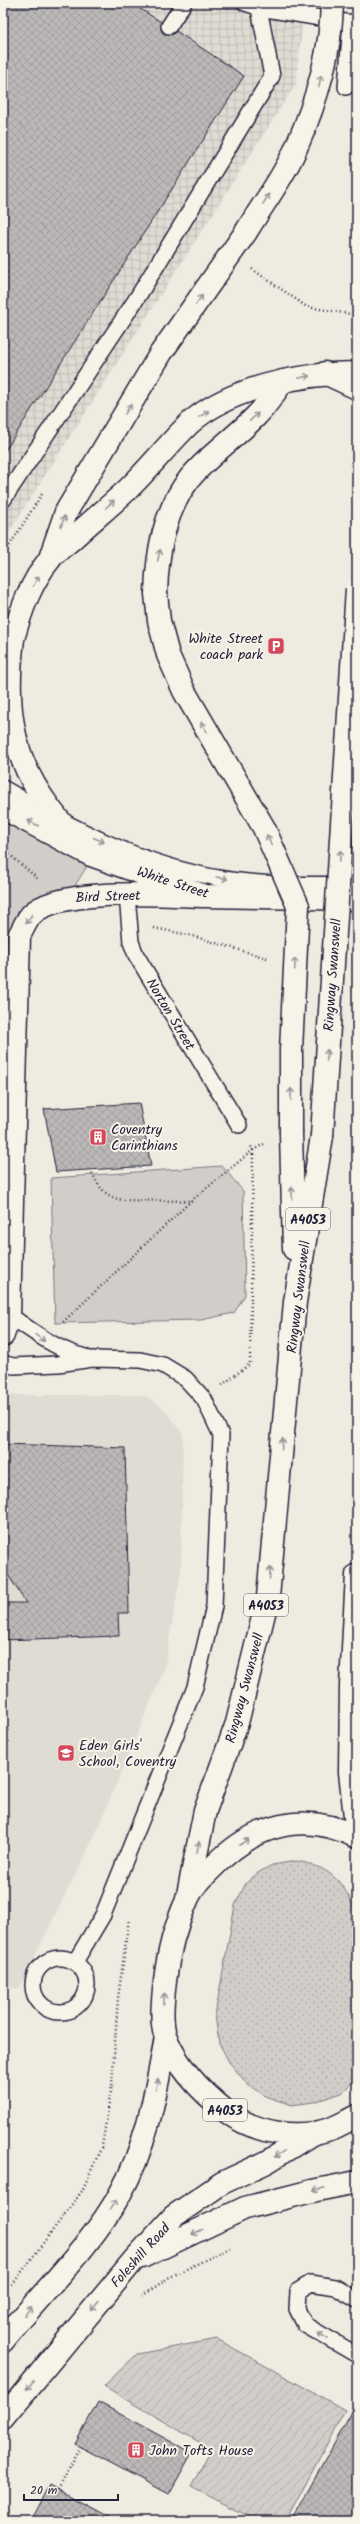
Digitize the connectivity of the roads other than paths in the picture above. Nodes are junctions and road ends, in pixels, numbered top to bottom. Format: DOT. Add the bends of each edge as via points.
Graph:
graph roads {
  1 [pos="184,3"];
  2 [pos="244,3"];
  3 [pos="332,3"];
  4 [pos="259,6"];
  5 [pos="354,23"];
  6 [pos="168,26"];
  7 [pos="346,87"];
  8 [pos="325,373"];
  9 [pos="357,373"];
  10 [pos="283,381"];
  11 [pos="357,388"];
  12 [pos="3,500"];
  13 [pos="50,558"];
  14 [pos="357,589"];
  15 [pos="22,604"];
  16 [pos="3,624"];
  17 [pos="3,788"];
  18 [pos="3,808"];
  19 [pos="54,817"];
  20 [pos="91,855"];
  21 [pos="357,885"];
  22 [pos="127,895"];
  23 [pos="205,896"];
  24 [pos="357,899"];
  25 [pos="239,1125"];
  26 [pos="295,1302"];
  27 [pos="6,1325"];
  28 [pos="92,1359"];
  29 [pos="3,1363"];
  30 [pos="357,1575"];
  31 [pos="354,1691"];
  32 [pos="357,1836"];
  33 [pos="187,1899"];
  34 [pos="75,1962"];
  35 [pos="166,2038"];
  36 [pos="357,2116"];
  37 [pos="322,2131"];
  38 [pos="357,2131"];
  39 [pos="357,2182"];
  40 [pos="133,2261"];
  41 [pos="357,2300"];
  42 [pos="3,2341"];
  43 [pos="357,2355"];
  44 [pos="3,2418"];
  1 -- 6 [label="lane"];
  2 -- 4 [label="lane"];
  13 -- 3 [label="main road, one-way, bridge" via="66,512 161,353 246,232 296,149 318,89 332,24"];
  4 -- 5 [label="lane"];
  4 -- 12 [label="lane" via="272,76 137,298"];
  5 -- 7 [label="lane"];
  8 -- 9 [label="main road"];
  10 -- 8 [label="main road, one-way"];
  8 -- 11 [label="main road"];
  13 -- 10 [label="main road, one-way" via="126,490 192,422 238,393"];
  26 -- 10 [label="main road, one-way, bridge" via="291,1050 298,906 264,828 184,691 168,655 159,621 156,594 157,562 165,528 176,501 190,479 217,450 257,415"];
  15 -- 13 [label="main road, one-way"];
  26 -- 14 [label="main road, Ringway Swanswell / A4053, one-way, bridge" via="322,1136"];
  15 -- 16 [label="main road"];
  15 -- 19 [label="main road" via="5,668 4,701 7,722 17,759 30,786"];
  17 -- 19 [label="lane"];
  20 -- 18 [label="main road, White Street, one-way"];
  19 -- 20 [label="main road"];
  19 -- 21 [label="lane, one-way" via="98,840 192,872 256,883"];
  20 -- 23 [label="main road, White Street"];
  22 -- 23 [label="main road, Bird Street"];
  22 -- 25 [label="lane, Norton Street" via="128,926 136,955"];
  22 -- 27 [label="main road, Bird Street, one-way" via="62,899 32,914 19,936"];
  23 -- 24 [label="main road, White Street"];
  33 -- 26 [label="main road, Ringway Swanswell / A4053, one-way" via="205,1811 237,1723 268,1597"];
  27 -- 28 [label="lane, one-way" via="66,1352"];
  28 -- 29 [label="lane" via="58,1364 13,1366"];
  28 -- 34 [label="lane" via="140,1360 163,1365 186,1379 204,1399 221,1435 214,1606 194,1687 103,1915"];
  30 -- 31 [label="main road, A4053"];
  31 -- 32 [label="main road, A4053" via="350,1772"];
  33 -- 32 [label="main road, A4053, one-way" via="201,1878 226,1854 263,1830 291,1823 309,1824 337,1827"];
  35 -- 33 [label="main road, A4053, one-way" via="166,1969"];
  35 -- 37 [label="main road, A4053" via="187,2074 208,2097 236,2118 267,2132"];
  42 -- 35 [label="main road, one-way" via="91,2237 120,2195 136,2161 150,2118"];
  36 -- 37 [label="main road, Foleshill Road"];
  37 -- 38 [label="main road, A4053"];
  37 -- 40 [label="main road, Foleshill Road, one-way" via="222,2183 174,2216"];
  39 -- 40 [label="main road, one-way" via="245,2208"];
  40 -- 44 [label="main road, Foleshill Road, one-way"];
  43 -- 41 [label="lane, one-way" via="305,2325 297,2309 298,2291 311,2283 335,2288"];
}
